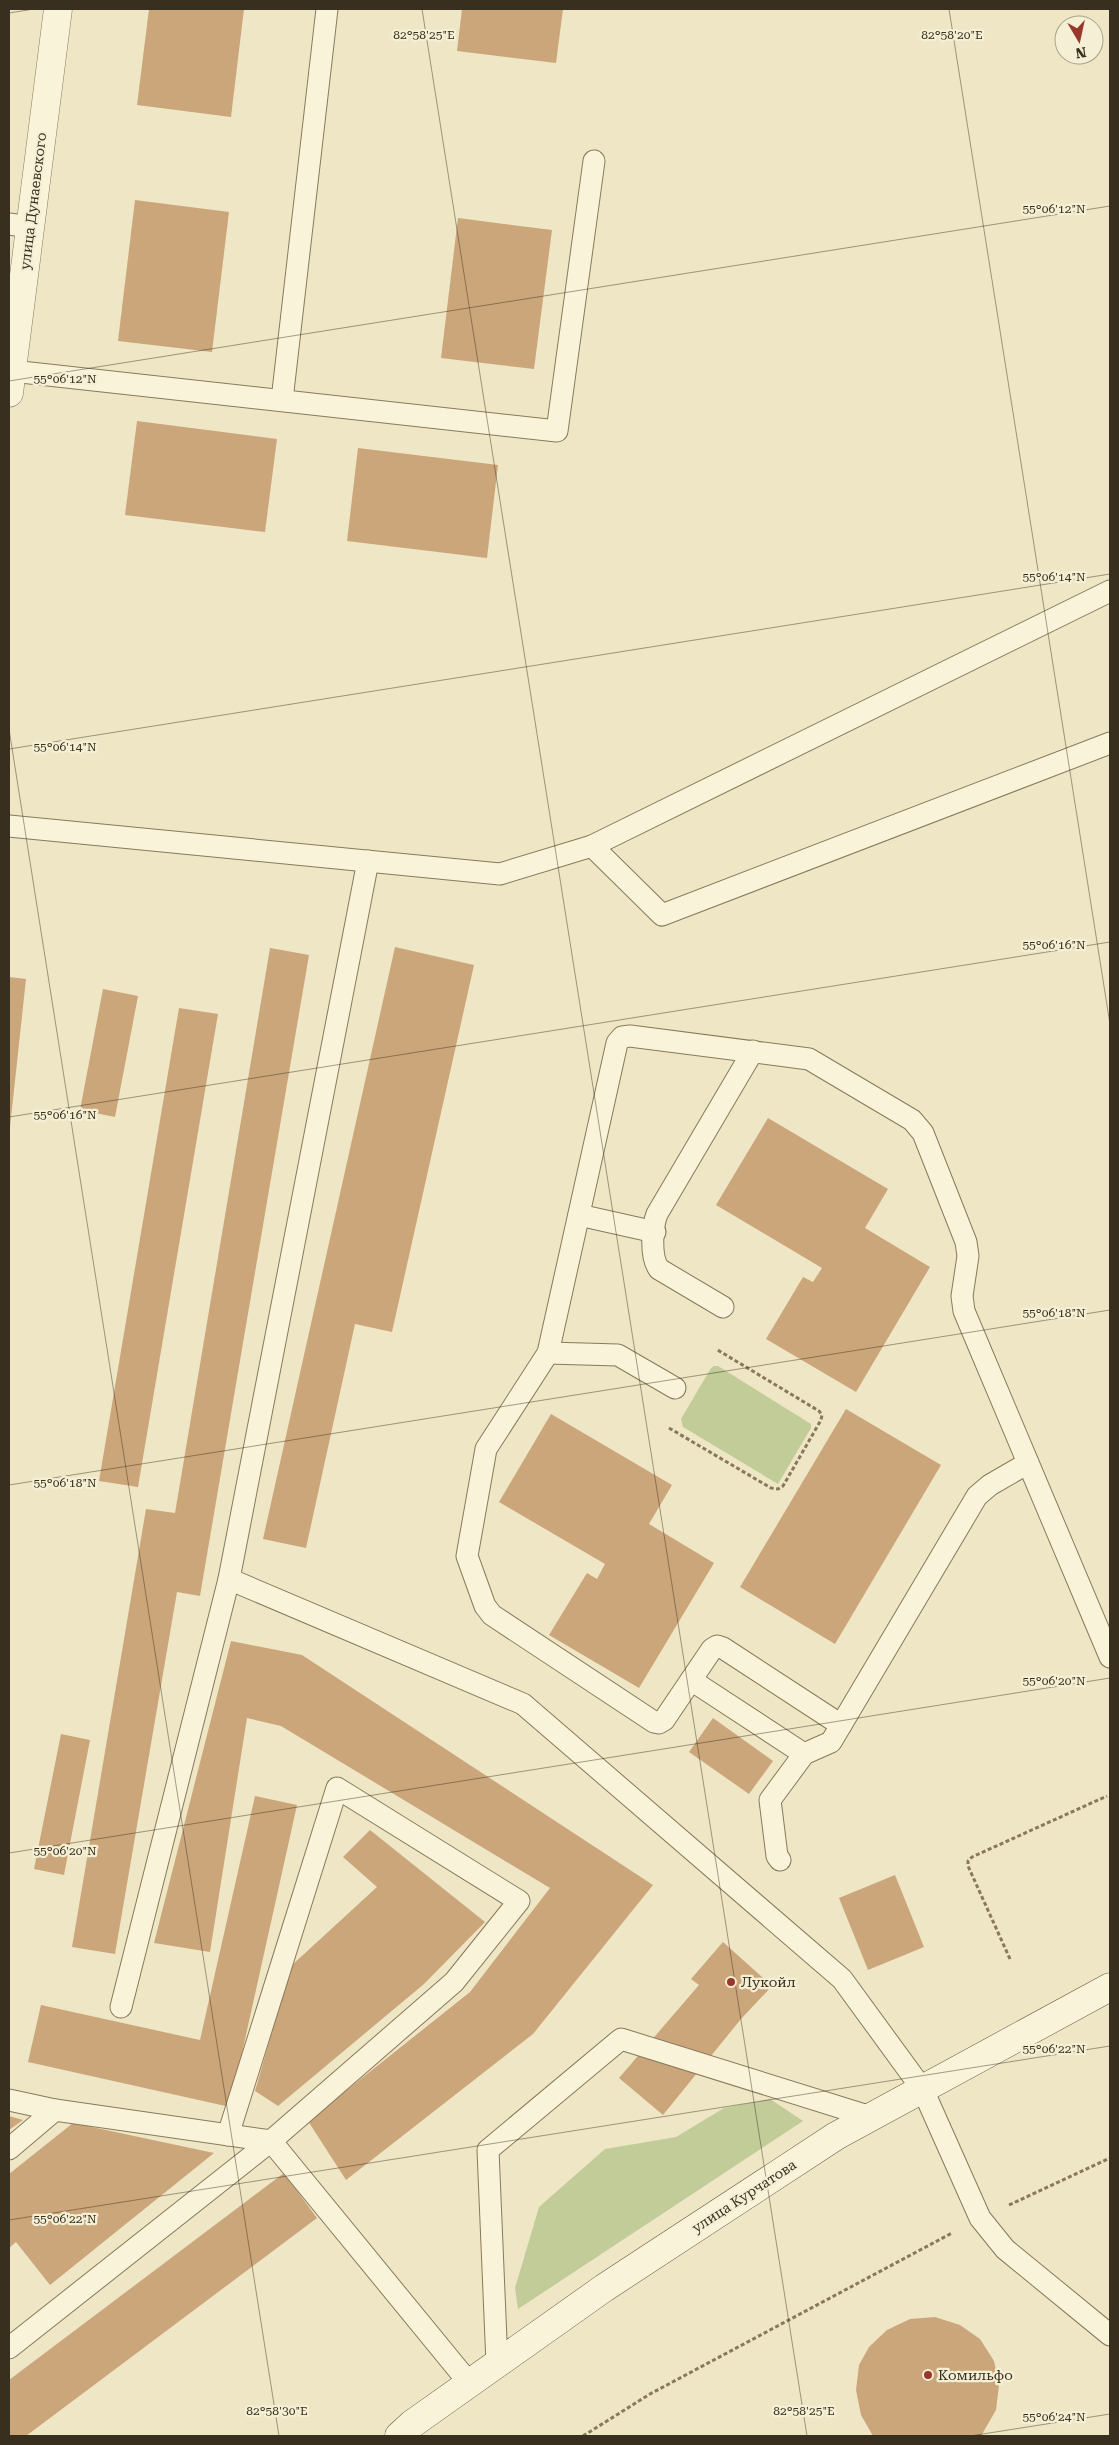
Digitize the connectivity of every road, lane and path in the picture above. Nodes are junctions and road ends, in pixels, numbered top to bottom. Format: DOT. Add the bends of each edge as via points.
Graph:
graph roads {
  1 [pos="58,9"];
  2 [pos="327,9"];
  3 [pos="594,161"];
  4 [pos="19,226"];
  5 [pos="10,382"];
  6 [pos="282,400"];
  7 [pos="1110,592"];
  8 [pos="1110,743"];
  9 [pos="9,826"];
  10 [pos="592,846"];
  11 [pos="368,861"];
  12 [pos="753,1051"];
  13 [pos="579,1216"];
  14 [pos="654,1232"];
  15 [pos="723,1307"];
  16 [pos="716,1349"];
  17 [pos="548,1354"];
  18 [pos="675,1388"];
  19 [pos="669,1428"];
  20 [pos="1028,1464"];
  21 [pos="229,1579"];
  22 [pos="1110,1657"];
  23 [pos="691,1680"];
  24 [pos="841,1725"];
  25 [pos="804,1754"];
  26 [pos="1107,1796"];
  27 [pos="780,1860"];
  28 [pos="1010,1959"];
  29 [pos="1110,1987"];
  30 [pos="121,2007"];
  31 [pos="923,2090"];
  32 [pos="9,2100"];
  33 [pos="56,2110"];
  34 [pos="871,2117"];
  35 [pos="228,2135"];
  36 [pos="272,2141"];
  37 [pos="9,2149"];
  38 [pos="1110,2158"];
  39 [pos="980,2218"];
  40 [pos="1110,2335"];
  41 [pos="9,2348"];
  42 [pos="497,2364"];
  43 [pos="470,2384"];
  44 [pos="399,2436"];
  45 [pos="582,2436"];
  1 -- 4 [label="main road, улица Дунаевского"];
  2 -- 6 [label="lane"];
  3 -- 6 [label="lane" via="557,431"];
  4 -- 5 [label="main road, улица Дунаевского"];
  5 -- 6 [label="lane"];
  7 -- 10 [label="lane"];
  8 -- 10 [label="lane" via="662,915"];
  9 -- 11 [label="lane"];
  10 -- 11 [label="lane" via="500,874"];
  11 -- 21 [label="lane"];
  12 -- 13 [label="lane" via="622,1037 617,1043"];
  12 -- 14 [label="lane" via="657,1214"];
  12 -- 20 [label="lane" via="809,1059 918,1125 968,1249 962,1296 964,1311"];
  13 -- 14 [label="lane"];
  13 -- 17 [label="lane"];
  14 -- 15 [label="lane" via="654,1259 659,1269"];
  16 -- 19 [label="path" via="819,1411 822,1420 778,1489 771,1488"];
  17 -- 18 [label="lane" via="618,1355"];
  17 -- 23 [label="lane" via="486,1449 468,1556 485,1606 492,1615 654,1722 664,1720"];
  20 -- 22 [label="lane"];
  20 -- 24 [label="lane" via="977,1496"];
  21 -- 30 [label="lane"];
  21 -- 31 [label="lane" via="524,1704 842,1979"];
  23 -- 24 [label="lane" via="717,1646"];
  23 -- 25 [label="lane"];
  24 -- 25 [label="lane" via="831,1742"];
  25 -- 27 [label="lane" via="770,1800"];
  26 -- 28 [label="path" via="968,1860"];
  29 -- 31 [label="main road, улица Курчатова"];
  31 -- 34 [label="main road, улица Курчатова"];
  31 -- 39 [label="lane"];
  32 -- 33 [label="lane"];
  33 -- 35 [label="lane"];
  33 -- 37 [label="lane"];
  34 -- 42 [label="main road, улица Курчатова" via="836,2136 620,2277"];
  34 -- 42 [label="lane" via="621,2039 488,2150"];
  35 -- 36 [label="lane"];
  35 -- 36 [label="lane" via="337,1788 519,1901 454,1982"];
  36 -- 41 [label="lane"];
  36 -- 43 [label="lane"];
  38 -- 39 [label="path"];
  39 -- 40 [label="lane" via="1005,2249"];
  39 -- 45 [label="path" via="650,2394"];
  42 -- 43 [label="main road, улица Курчатова"];
  43 -- 44 [label="main road, улица Курчатова"];
}
